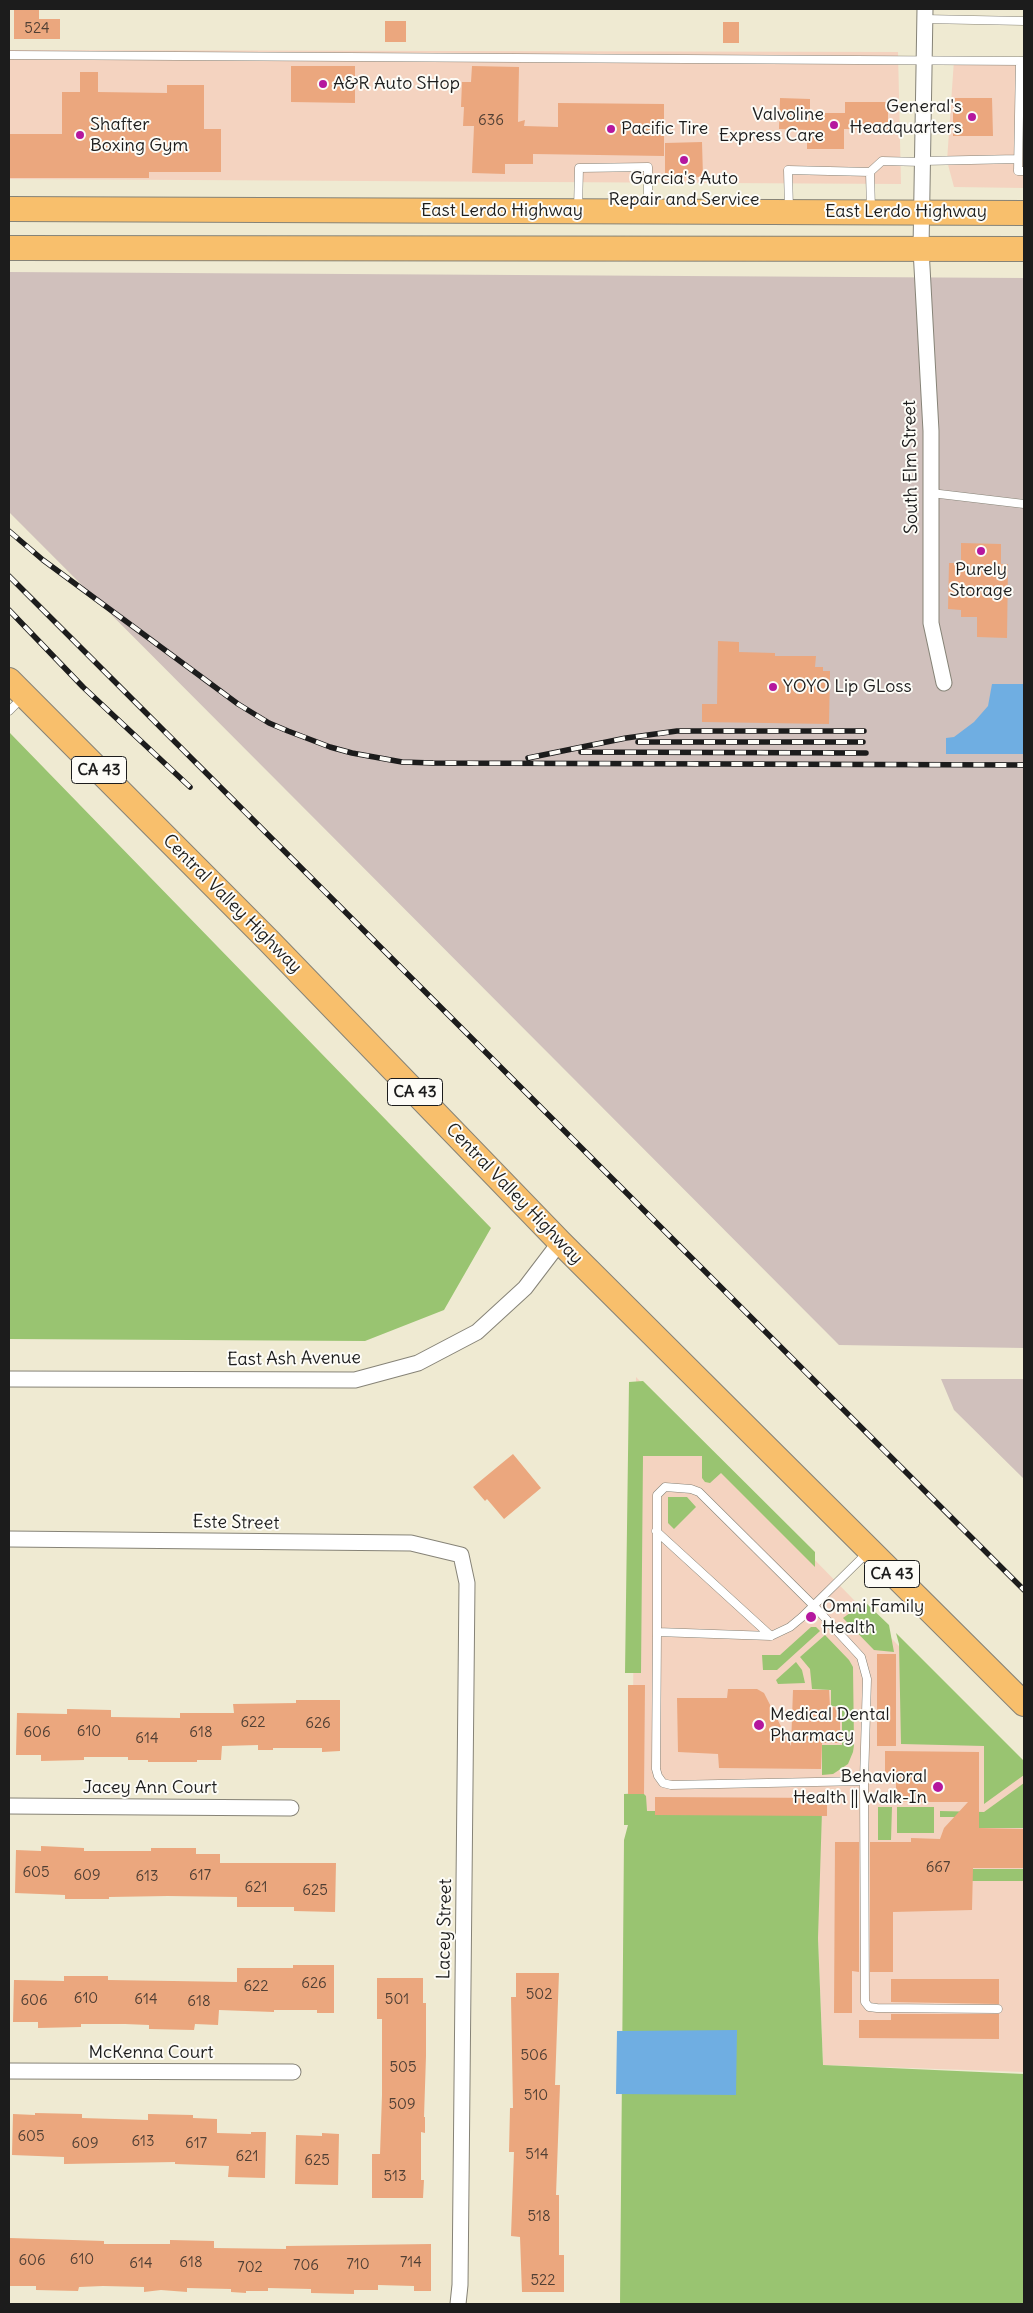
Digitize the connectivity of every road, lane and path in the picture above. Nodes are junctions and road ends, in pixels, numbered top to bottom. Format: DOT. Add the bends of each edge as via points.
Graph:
graph roads {
  1 [pos="924,14"];
  2 [pos="1024,21"];
  3 [pos="9,55"];
  4 [pos="924,60"];
  5 [pos="1022,61"];
  6 [pos="1018,159"];
  7 [pos="922,161"];
  8 [pos="1024,171"];
  9 [pos="870,172"];
  10 [pos="9,209"];
  11 [pos="578,211"];
  12 [pos="648,211"];
  13 [pos="789,212"];
  14 [pos="871,212"];
  15 [pos="922,212"];
  16 [pos="1024,213"];
  17 [pos="9,248"];
  18 [pos="921,249"];
  19 [pos="1024,250"];
  20 [pos="931,493"];
  21 [pos="1024,504"];
  22 [pos="944,683"];
  23 [pos="14,696"];
  24 [pos="560,1242"];
  25 [pos="9,1380"];
  26 [pos="656,1531"];
  27 [pos="9,1539"];
  28 [pos="869,1551"];
  29 [pos="461,1555"];
  30 [pos="814,1606"];
  31 [pos="657,1632"];
  32 [pos="771,1636"];
  33 [pos="1024,1704"];
  34 [pos="864,1781"];
  35 [pos="9,1806"];
  36 [pos="291,1808"];
  37 [pos="998,2009"];
  38 [pos="9,2071"];
  39 [pos="293,2072"];
  40 [pos="458,2304"];
  1 -- 2 [label="lane"];
  1 -- 4 [label="street, South Elm Street"];
  3 -- 4 [label="lane"];
  4 -- 5 [label="lane"];
  4 -- 7 [label="street, South Elm Street"];
  5 -- 6 [label="lane"];
  6 -- 7 [label="lane"];
  6 -- 8 [label="lane" via="1018,171"];
  7 -- 9 [label="lane" via="882,161"];
  7 -- 15 [label="street, South Elm Street"];
  9 -- 13 [label="lane" via="788,170"];
  9 -- 14 [label="lane"];
  10 -- 11 [label="main road, East Lerdo Highway"];
  11 -- 12 [label="main road, East Lerdo Highway"];
  11 -- 12 [label="lane" via="579,168 648,167"];
  12 -- 13 [label="main road, East Lerdo Highway"];
  13 -- 14 [label="main road, East Lerdo Highway"];
  14 -- 15 [label="main road, East Lerdo Highway"];
  15 -- 16 [label="main road, East Lerdo Highway"];
  15 -- 18 [label="street, South Elm Street"];
  17 -- 18 [label="main road, East Lerdo Highway"];
  18 -- 19 [label="main road, East Lerdo Highway"];
  18 -- 20 [label="street, South Elm Street" via="931,431"];
  20 -- 21 [label="lane"];
  20 -- 22 [label="street, South Elm Street" via="931,623"];
  23 -- 24 [label="main road, Central Valley Highway / CA 43" via="270,941"];
  24 -- 25 [label="street, East Ash Avenue" via="526,1288 477,1332 418,1364 356,1380"];
  24 -- 28 [label="main road, Central Valley Highway / CA 43"];
  26 -- 30 [label="lane" via="657,1495 665,1487 691,1488 699,1492"];
  26 -- 31 [label="lane"];
  26 -- 32 [label="lane"];
  27 -- 29 [label="street, Este Street" via="411,1543"];
  28 -- 30 [label="lane"];
  28 -- 33 [label="main road, Central Valley Highway / CA 43"];
  29 -- 40 [label="street, Lacey Street" via="467,1593"];
  30 -- 32 [label="lane" via="790,1627"];
  30 -- 34 [label="lane" via="860,1656 866,1669"];
  31 -- 32 [label="lane"];
  31 -- 34 [label="lane" via="656,1769 663,1783"];
  34 -- 37 [label="lane" via="865,2002 876,2008"];
  35 -- 36 [label="street, Jacey Ann Court"];
  38 -- 39 [label="street, McKenna Court"];
}
